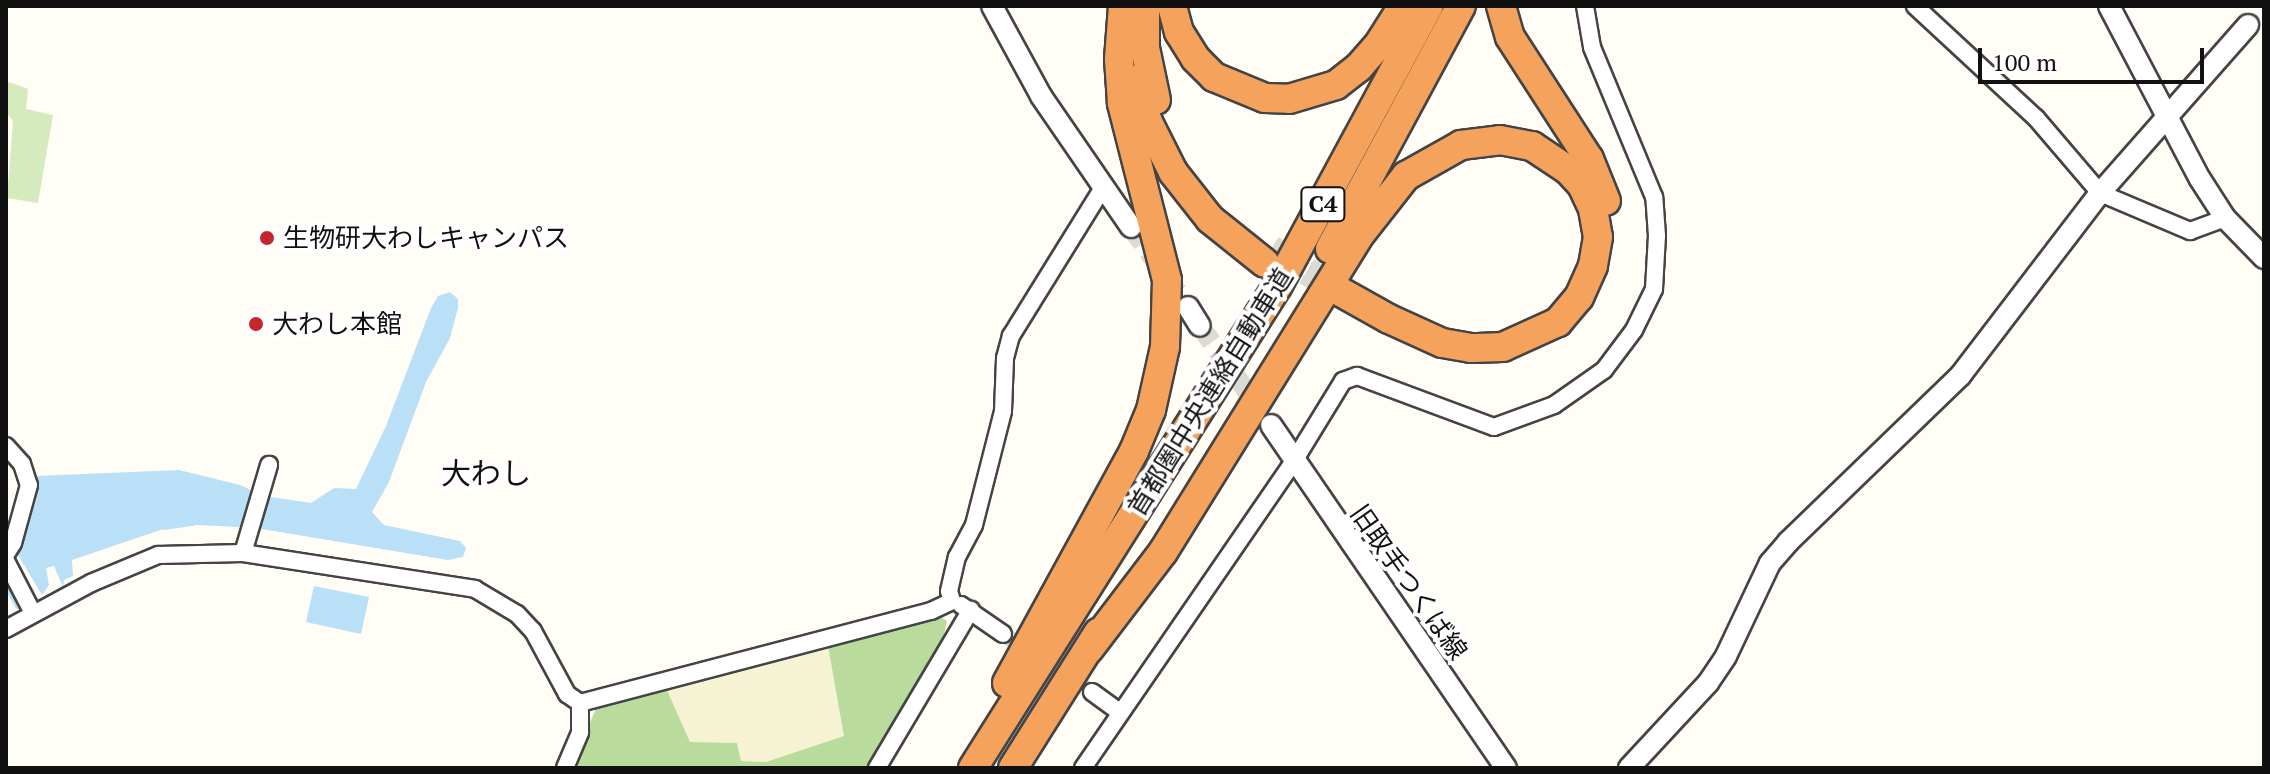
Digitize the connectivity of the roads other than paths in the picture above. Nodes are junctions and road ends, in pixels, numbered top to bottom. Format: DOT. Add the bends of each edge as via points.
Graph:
graph roads {
  1 [pos="992,6"];
  2 [pos="1126,6"];
  3 [pos="1145,6"];
  4 [pos="1172,6"];
  5 [pos="1403,6"];
  6 [pos="1429,6"];
  7 [pos="1461,6"];
  8 [pos="1501,6"];
  9 [pos="1585,6"];
  10 [pos="1915,6"];
  11 [pos="2109,6"];
  12 [pos="2248,25"];
  13 [pos="2168,117"];
  14 [pos="1104,186"];
  15 [pos="2100,193"];
  16 [pos="2225,218"];
  17 [pos="1131,227"];
  18 [pos="2264,258"];
  19 [pos="1188,307"];
  20 [pos="1200,326"];
  21 [pos="1271,425"];
  22 [pos="6,446"];
  23 [pos="1294,461"];
  24 [pos="269,465"];
  25 [pos="245,545"];
  26 [pos="6,554"];
  27 [pos="6,561"];
  28 [pos="952,601"];
  29 [pos="971,610"];
  30 [pos="33,613"];
  31 [pos="6,629"];
  32 [pos="1003,634"];
  33 [pos="1089,649"];
  34 [pos="1092,692"];
  35 [pos="580,703"];
  36 [pos="1120,712"];
  37 [pos="565,768"];
  38 [pos="877,768"];
  39 [pos="961,768"];
  40 [pos="973,768"];
  41 [pos="1013,768"];
  42 [pos="1083,768"];
  43 [pos="1506,768"];
  44 [pos="1629,768"];
  1 -- 14 [label="street" via="1041,96"];
  2 -- 3 [label="highway" via="1138,94 1159,147 1192,199 1229,237 1268,256 1212,200 1173,142 1152,85"];
  2 -- 39 [label="highway" via="1119,59 1122,103 1167,280 1158,385 1111,497"];
  4 -- 5 [label="highway" via="1179,32 1214,77 1265,98 1289,99 1336,85 1359,67"];
  6 -- 40 [label="highway, 首都圏中央連絡自動車道 / C4" via="1278,285"];
  7 -- 33 [label="highway, 首都圏中央連絡自動車道 / C4" via="1287,324"];
  8 -- 33 [label="highway" via="1528,69 1589,159 1610,214 1613,243 1607,275 1592,304 1551,349 1493,364 1465,363 1417,348 1329,293 1442,343 1471,348 1503,347 1558,322 1579,297 1598,237 1593,209 1568,170 1532,146 1500,140 1461,145 1406,176 1358,237 1163,552"];
  9 -- 23 [label="street" via="1592,47 1654,197 1654,289 1634,330 1604,370 1554,405 1494,427 1357,376 1343,381"];
  10 -- 15 [label="street" via="2036,118"];
  11 -- 13 [label="street"];
  12 -- 13 [label="street"];
  13 -- 15 [label="street"];
  13 -- 16 [label="street"];
  14 -- 17 [label="street"];
  14 -- 28 [label="street" via="1011,336 1003,411 974,525 957,557 949,591"];
  15 -- 16 [label="street" via="2190,231"];
  15 -- 44 [label="street" via="1960,376 1770,563 1708,683"];
  16 -- 18 [label="street"];
  19 -- 20 [label="street"];
  21 -- 23 [label="street, 旧取手つくば線"];
  22 -- 26 [label="street" via="22,464 29,485"];
  23 -- 36 [label="street"];
  23 -- 43 [label="street, 旧取手つくば線"];
  24 -- 25 [label="street"];
  25 -- 30 [label="street" via="158,555"];
  25 -- 35 [label="street" via="475,589 517,614 533,631 567,694"];
  27 -- 30 [label="street"];
  28 -- 29 [label="street"];
  28 -- 35 [label="street" via="931,611"];
  29 -- 32 [label="street"];
  29 -- 38 [label="street"];
  30 -- 31 [label="street"];
  33 -- 41 [label="highway, 首都圏中央連絡自動車道 / C4"];
  34 -- 36 [label="street"];
  35 -- 37 [label="street" via="580,732"];
  36 -- 42 [label="street"];
}
